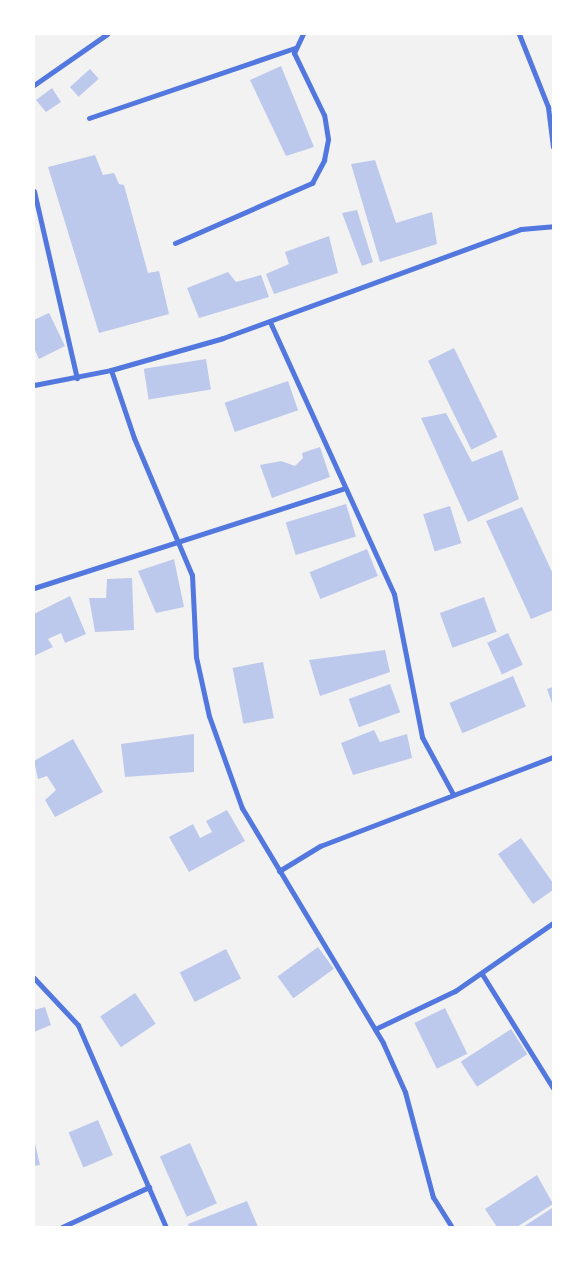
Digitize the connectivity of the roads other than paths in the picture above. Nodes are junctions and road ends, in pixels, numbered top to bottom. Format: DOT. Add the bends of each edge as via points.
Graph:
graph roads {
  1 [pos="107,34"];
  2 [pos="304,34"];
  3 [pos="519,34"];
  4 [pos="295,48"];
  5 [pos="34,85"];
  6 [pos="89,118"];
  7 [pos="553,146"];
  8 [pos="34,191"];
  9 [pos="553,226"];
  10 [pos="174,243"];
  11 [pos="270,322"];
  12 [pos="111,370"];
  13 [pos="77,378"];
  14 [pos="34,385"];
  15 [pos="343,489"];
  16 [pos="178,539"];
  17 [pos="34,588"];
  18 [pos="553,757"];
  19 [pos="453,794"];
  20 [pos="279,871"];
  21 [pos="553,923"];
  22 [pos="482,974"];
  23 [pos="34,978"];
  24 [pos="374,1029"];
  25 [pos="553,1088"];
  26 [pos="149,1188"];
  27 [pos="80,1225"];
  28 [pos="62,1227"];
  29 [pos="166,1227"];
  30 [pos="452,1227"];
  1 -- 5 [label="street"];
  2 -- 4 [label="street"];
  3 -- 7 [label="street" via="548,107"];
  4 -- 6 [label="street"];
  4 -- 10 [label="street" via="324,115 328,139 324,160 312,183"];
  8 -- 13 [label="street"];
  9 -- 11 [label="street" via="521,230"];
  11 -- 12 [label="street"];
  11 -- 15 [label="street"];
  12 -- 13 [label="street"];
  12 -- 16 [label="street" via="134,438"];
  13 -- 14 [label="street"];
  15 -- 16 [label="street"];
  15 -- 19 [label="street" via="394,594 422,737"];
  16 -- 17 [label="street"];
  16 -- 20 [label="street" via="192,575 196,657 209,716 242,808"];
  18 -- 19 [label="street"];
  19 -- 20 [label="street" via="320,846"];
  20 -- 24 [label="street"];
  21 -- 22 [label="street"];
  22 -- 24 [label="street"];
  22 -- 25 [label="street"];
  23 -- 26 [label="street" via="78,1025"];
  24 -- 30 [label="street" via="405,1092 433,1197"];
  26 -- 27 [label="street"];
  26 -- 29 [label="street"];
  27 -- 28 [label="street"];
}
